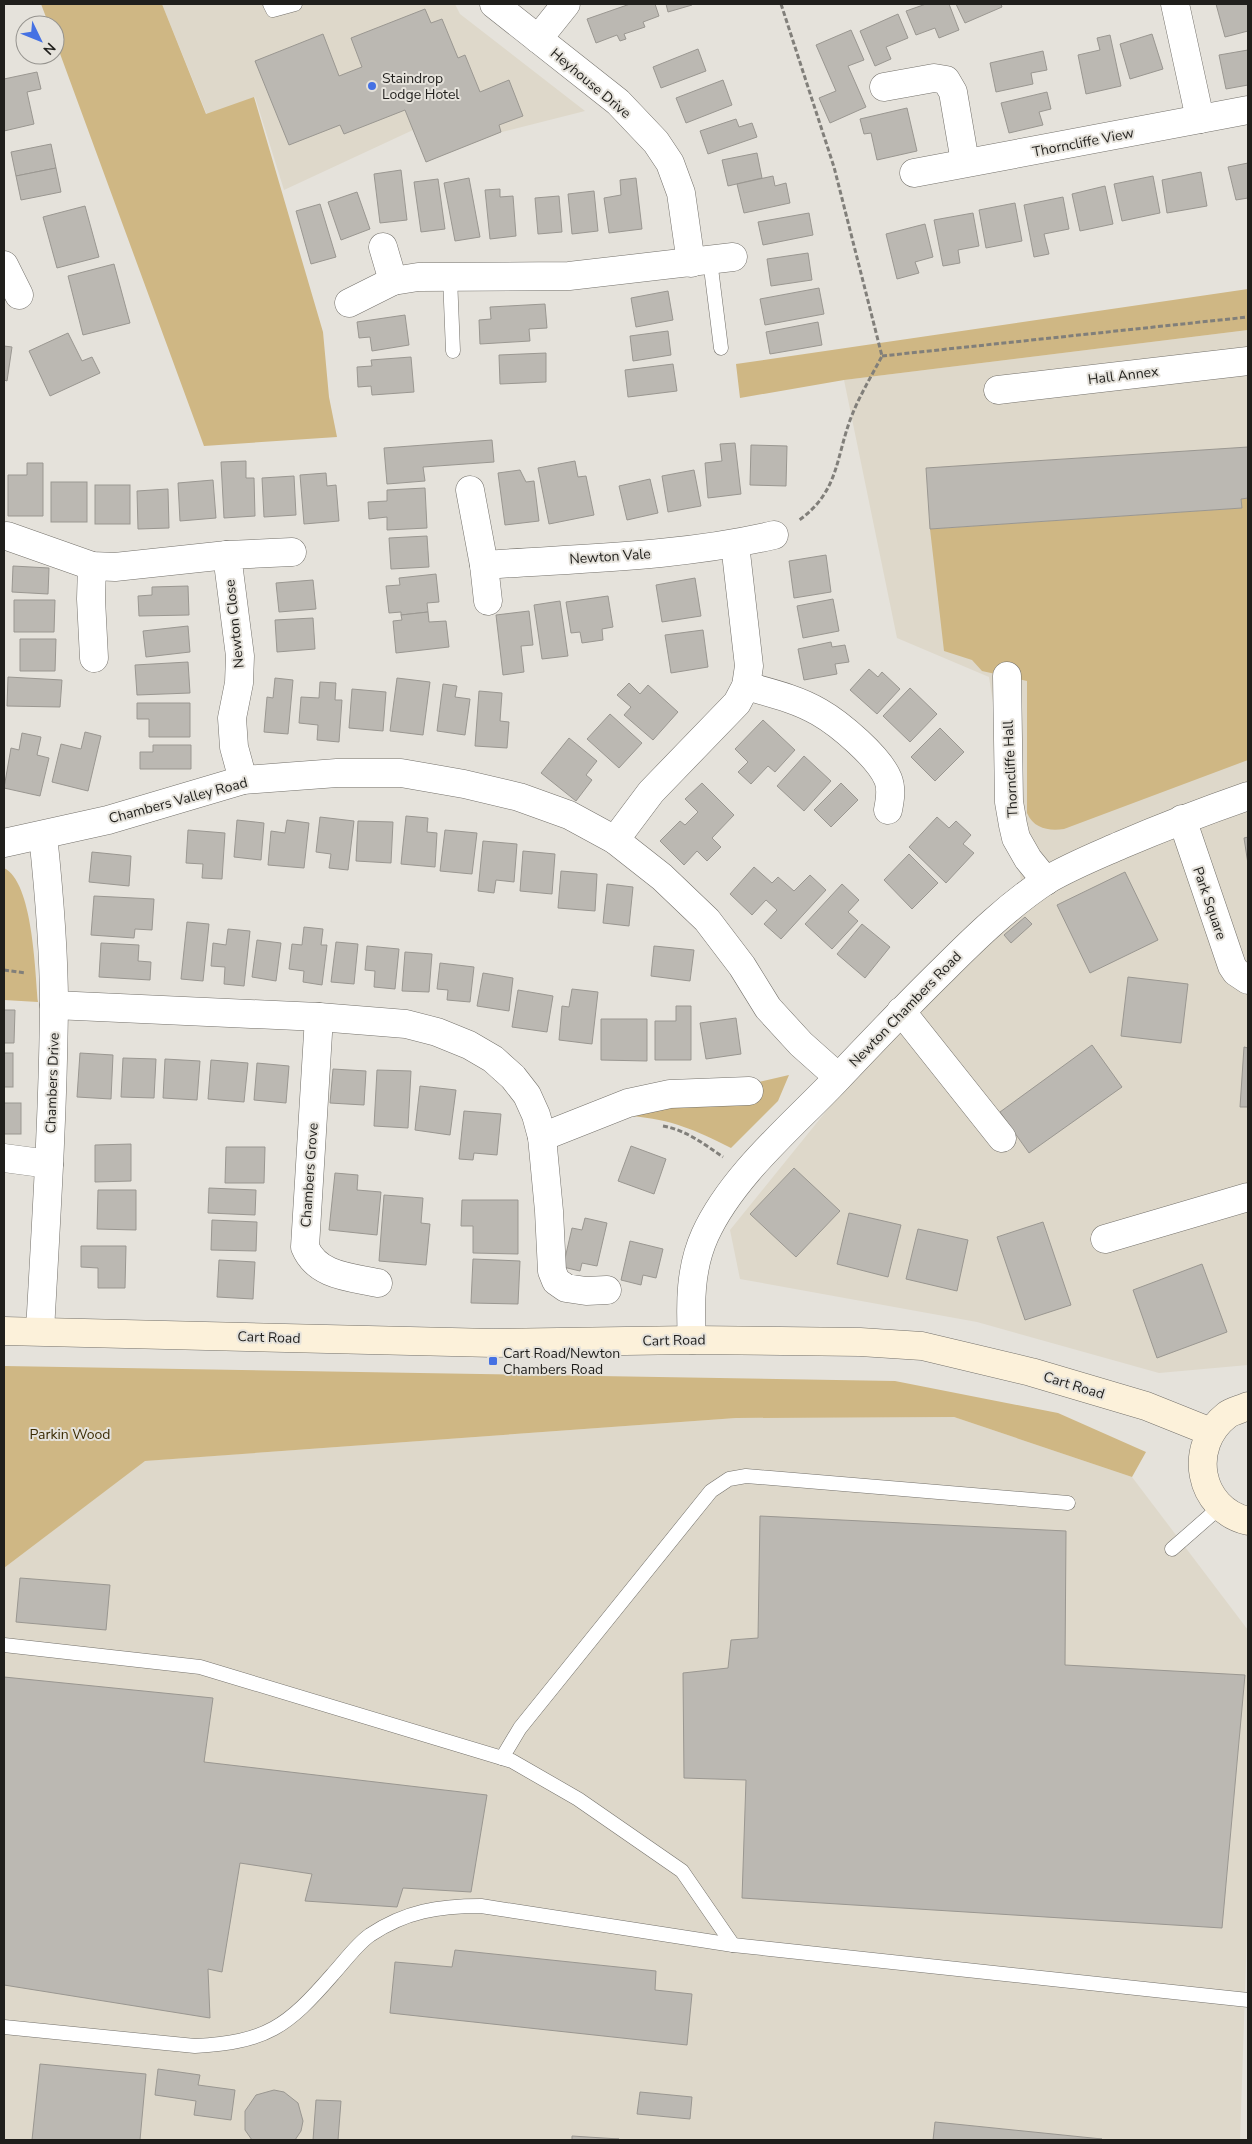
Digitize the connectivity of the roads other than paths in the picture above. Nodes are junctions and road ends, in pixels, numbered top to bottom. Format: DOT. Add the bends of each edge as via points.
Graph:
graph roads {
  1 [pos="270,4"];
  2 [pos="295,4"];
  3 [pos="494,4"];
  4 [pos="566,4"];
  5 [pos="1175,4"];
  6 [pos="538,39"];
  7 [pos="884,87"];
  8 [pos="1248,110"];
  9 [pos="1200,119"];
  10 [pos="965,162"];
  11 [pos="914,173"];
  12 [pos="383,247"];
  13 [pos="711,260"];
  14 [pos="4,264"];
  15 [pos="450,277"];
  16 [pos="393,280"];
  17 [pos="19,295"];
  18 [pos="348,302"];
  19 [pos="721,348"];
  20 [pos="453,351"];
  21 [pos="1248,360"];
  22 [pos="998,390"];
  23 [pos="470,490"];
  24 [pos="774,535"];
  25 [pos="7,536"];
  26 [pos="734,544"];
  27 [pos="292,552"];
  28 [pos="227,555"];
  29 [pos="484,565"];
  30 [pos="92,566"];
  31 [pos="488,601"];
  32 [pos="94,658"];
  33 [pos="1007,676"];
  34 [pos="746,686"];
  35 [pos="243,780"];
  36 [pos="1248,796"];
  37 [pos="888,810"];
  38 [pos="1182,819"];
  39 [pos="43,835"];
  40 [pos="614,840"];
  41 [pos="4,843"];
  42 [pos="1046,881"];
  43 [pos="1248,980"];
  44 [pos="54,1005"];
  45 [pos="901,1011"];
  46 [pos="319,1017"];
  47 [pos="838,1077"];
  48 [pos="749,1091"];
  49 [pos="542,1137"];
  50 [pos="1002,1138"];
  51 [pos="4,1158"];
  52 [pos="49,1164"];
  53 [pos="1248,1197"];
  54 [pos="1105,1239"];
  55 [pos="378,1283"];
  56 [pos="607,1290"];
  57 [pos="4,1331"];
  58 [pos="40,1331"];
  59 [pos="692,1340"];
  60 [pos="1248,1406"];
  61 [pos="1210,1432"];
  62 [pos="1068,1503"];
  63 [pos="1220,1507"];
  64 [pos="1248,1521"];
  65 [pos="1172,1549"];
  66 [pos="4,1645"];
  67 [pos="502,1758"];
  68 [pos="734,1945"];
  69 [pos="1248,2000"];
  70 [pos="4,2027"];
  1 -- 2 [label="lane" via="273,10"];
  3 -- 6 [label="street, Heyhouse Drive"];
  4 -- 6 [label="street"];
  5 -- 9 [label="street"];
  6 -- 13 [label="street, Heyhouse Drive" via="618,102 656,142 670,163"];
  7 -- 10 [label="street" via="934,78 946,80 953,92"];
  8 -- 9 [label="street, Thorncliffe View"];
  9 -- 10 [label="street, Thorncliffe View"];
  10 -- 11 [label="street, Thorncliffe View"];
  12 -- 16 [label="street"];
  13 -- 15 [label="street" via="569,276"];
  13 -- 19 [label="lane"];
  14 -- 17 [label="street"];
  15 -- 16 [label="street"];
  15 -- 20 [label="lane"];
  16 -- 18 [label="street"];
  21 -- 22 [label="street, Hall Annex"];
  23 -- 29 [label="street"];
  24 -- 26 [label="street, Newton Vale"];
  25 -- 30 [label="street"];
  26 -- 29 [label="street, Newton Vale"];
  26 -- 34 [label="street" via="749,666"];
  27 -- 28 [label="street"];
  28 -- 30 [label="street" via="115,567"];
  28 -- 35 [label="street, Newton Close" via="240,656 232,718 234,747"];
  29 -- 31 [label="street"];
  30 -- 32 [label="street"];
  33 -- 42 [label="street, Thorncliffe Hall" via="1009,802 1013,825 1016,838 1028,859"];
  34 -- 37 [label="street" via="793,700 819,712 842,729 874,759 888,779"];
  34 -- 40 [label="street" via="737,703 651,792"];
  35 -- 39 [label="street, Chambers Valley Road" via="108,820"];
  35 -- 40 [label="street, Chambers Valley Road" via="337,773 401,773 519,797 569,815"];
  36 -- 38 [label="street, Newton Chambers Road"];
  38 -- 42 [label="street, Newton Chambers Road" via="1072,866"];
  38 -- 43 [label="street, Park Square" via="1232,966"];
  39 -- 41 [label="street, Chambers Valley Road"];
  39 -- 44 [label="street, Chambers Drive" via="52,917"];
  40 -- 47 [label="street, Chambers Valley Road" via="662,877 707,920 742,966 768,1008"];
  42 -- 45 [label="street, Newton Chambers Road" via="995,920"];
  44 -- 46 [label="street"];
  44 -- 52 [label="street, Chambers Drive"];
  45 -- 47 [label="street, Newton Chambers Road"];
  45 -- 50 [label="street"];
  46 -- 49 [label="street" via="406,1024 469,1044 513,1077 527,1095"];
  46 -- 55 [label="street, Chambers Grove" via="304,1247 318,1267"];
  47 -- 59 [label="street, Newton Chambers Road" via="746,1173 705,1235 690,1303"];
  48 -- 49 [label="street" via="670,1094 628,1103"];
  49 -- 56 [label="street" via="552,1271 556,1282 566,1288"];
  51 -- 52 [label="street"];
  52 -- 58 [label="street, Chambers Drive"];
  53 -- 54 [label="street"];
  57 -- 58 [label="street, Cart Road"];
  58 -- 59 [label="street, Cart Road" via="493,1343"];
  59 -- 61 [label="street, Cart Road" via="922,1346 984,1359 1146,1406"];
  60 -- 61 [label="street" via="1228,1414"];
  61 -- 63 [label="street" via="1204,1446 1202,1471 1209,1492"];
  62 -- 67 [label="lane" via="746,1476 729,1479 711,1490 520,1728"];
  63 -- 64 [label="street"];
  63 -- 65 [label="lane"];
  66 -- 67 [label="lane" via="200,1667"];
  67 -- 68 [label="lane" via="578,1799 682,1871"];
  68 -- 69 [label="lane"];
  68 -- 70 [label="lane" via="481,1906 437,1909 413,1913 368,1936 303,2008 289,2020 248,2039 195,2046"];
}
